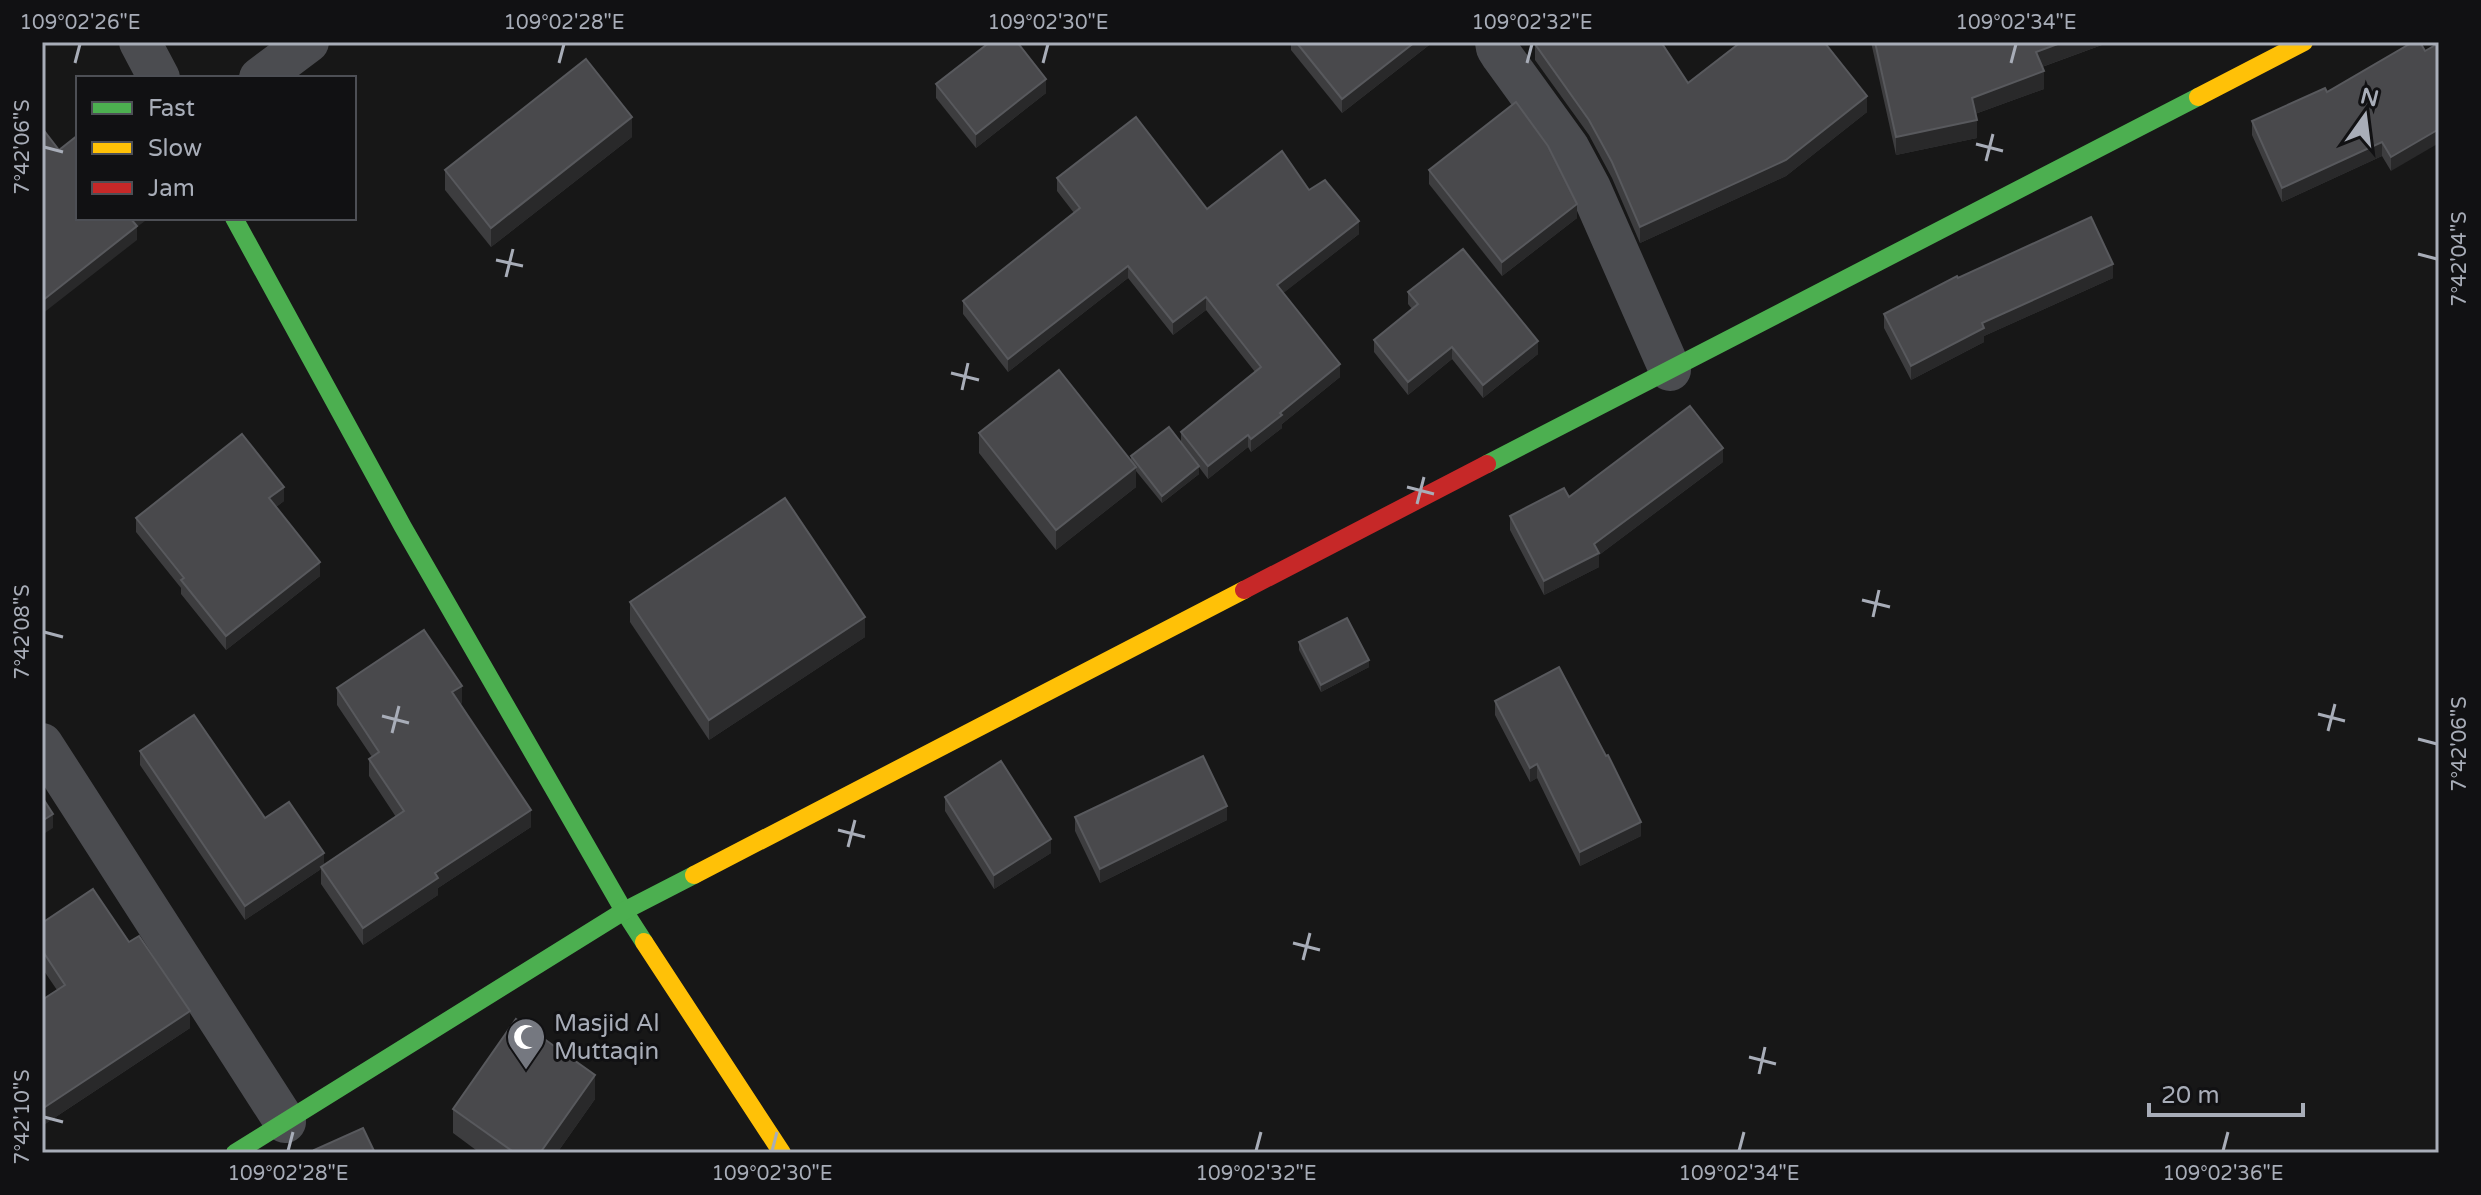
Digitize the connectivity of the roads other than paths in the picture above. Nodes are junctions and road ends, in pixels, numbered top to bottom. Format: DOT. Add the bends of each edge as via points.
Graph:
graph roads {
  1 [pos="140,42"];
  2 [pos="308,42"];
  3 [pos="1496,42"];
  4 [pos="2304,42"];
  5 [pos="158,76"];
  6 [pos="263,76"];
  7 [pos="235,220"];
  8 [pos="1670,370"];
  9 [pos="42,744"];
  10 [pos="624,911"];
  11 [pos="285,1122"];
  12 [pos="235,1153"];
  13 [pos="782,1153"];
  1 -- 5 [label="street"];
  2 -- 6 [label="street"];
  3 -- 8 [label="street" via="1590,188"];
  4 -- 8 [label="main road"];
  7 -- 10 [label="main road" via="403,527"];
  8 -- 10 [label="main road"];
  9 -- 11 [label="street"];
  10 -- 11 [label="main road"];
  10 -- 13 [label="main road"];
  11 -- 12 [label="main road"];
}
